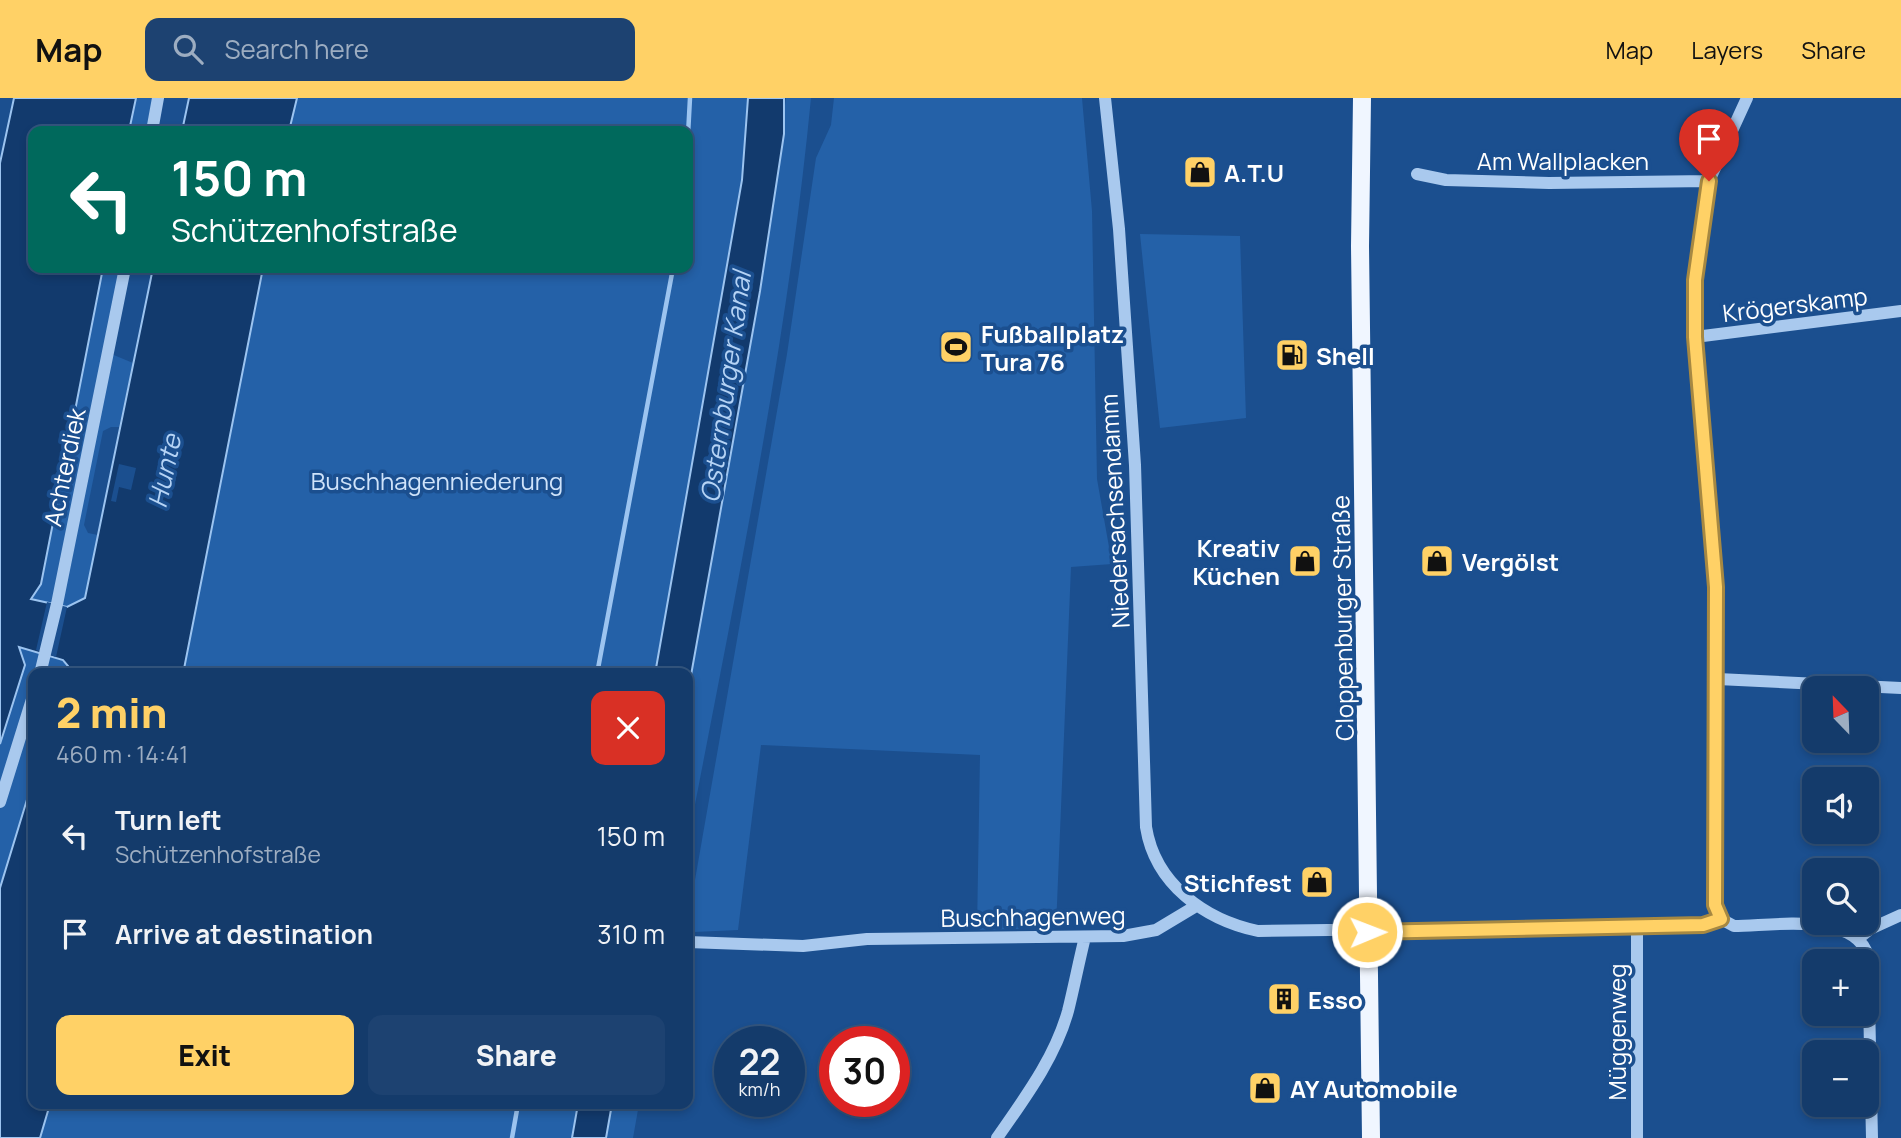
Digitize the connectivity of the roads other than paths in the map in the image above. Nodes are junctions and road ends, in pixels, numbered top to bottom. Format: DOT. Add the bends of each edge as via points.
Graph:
graph roads {
  1 [pos="159,98"];
  2 [pos="1105,98"];
  3 [pos="1362,98"];
  4 [pos="1747,98"];
  5 [pos="153,126"];
  6 [pos="1417,174"];
  7 [pos="1709,181"];
  8 [pos="124,273"];
  9 [pos="1901,311"];
  10 [pos="1695,337"];
  11 [pos="42,668"];
  12 [pos="1717,678"];
  13 [pos="1901,688"];
  14 [pos="28,712"];
  15 [pos="0,802"];
  16 [pos="1196,906"];
  17 [pos="1901,915"];
  18 [pos="1721,919"];
  19 [pos="1637,926"];
  20 [pos="1367,932"];
  21 [pos="1085,937"];
  22 [pos="1859,938"];
  23 [pos="693,942"];
  24 [pos="997,1138"];
  25 [pos="1371,1138"];
  26 [pos="1637,1138"];
  27 [pos="1872,1138"];
  1 -- 5 [label="street"];
  2 -- 16 [label="street, Niedersachsendamm" via="1135,465 1146,827 1149,843 1165,871"];
  3 -- 20 [label="main road, Cloppenburger Straße"];
  4 -- 7 [label="street"];
  6 -- 7 [label="street, Am Wallplacken" via="1498,182"];
  7 -- 10 [label="street" via="1695,280"];
  8 -- 11 [label="street, Achterdiek"];
  9 -- 10 [label="street, Krögerskamp"];
  10 -- 12 [label="street" via="1713,538"];
  12 -- 13 [label="street"];
  12 -- 18 [label="street" via="1715,905"];
  14 -- 15 [label="street"];
  16 -- 20 [label="street" via="1258,931"];
  16 -- 21 [label="street, Buschhagenweg" via="1148,933"];
  17 -- 22 [label="street"];
  18 -- 19 [label="street" via="1703,925"];
  18 -- 22 [label="street" via="1734,926 1835,926"];
  19 -- 20 [label="street"];
  19 -- 26 [label="street, Müggenweg"];
  20 -- 25 [label="main road, Cloppenburger Straße"];
  21 -- 23 [label="street, Buschhagenweg" via="867,939 803,946"];
  21 -- 24 [label="street" via="1068,1012 1057,1038 1044,1067"];
  22 -- 27 [label="street" via="1869,965"];
}
